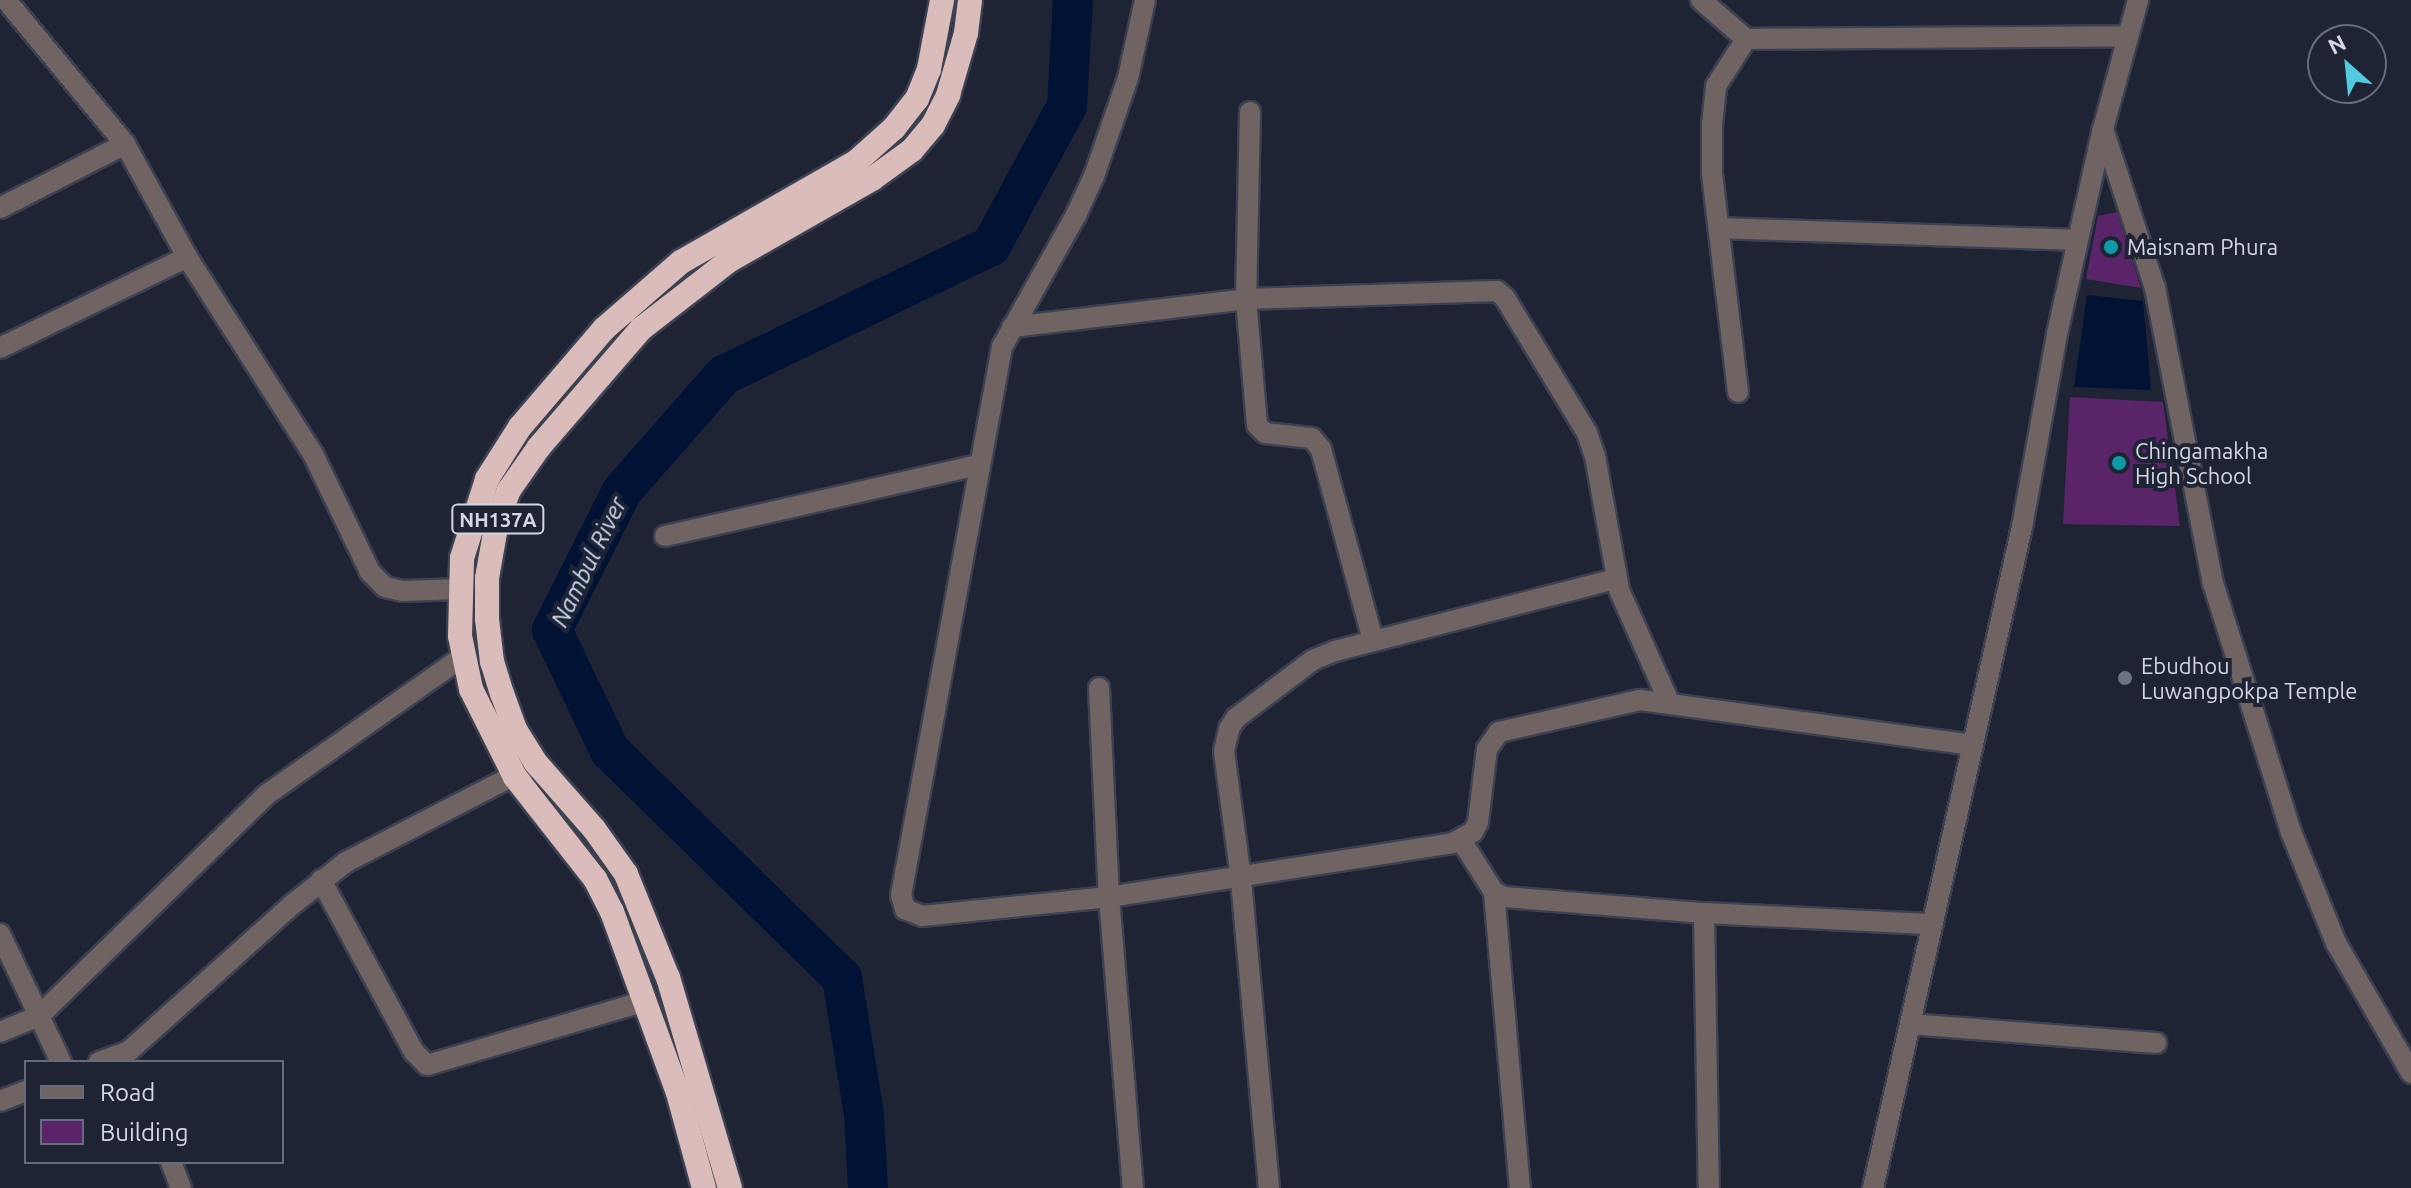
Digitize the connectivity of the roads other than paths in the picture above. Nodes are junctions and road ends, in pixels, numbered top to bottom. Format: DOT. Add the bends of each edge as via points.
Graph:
graph roads {
  1 [pos="6,0"];
  2 [pos="942,0"];
  3 [pos="970,0"];
  4 [pos="1145,0"];
  5 [pos="1701,0"];
  6 [pos="2138,0"];
  7 [pos="2128,36"];
  8 [pos="1746,39"];
  9 [pos="1250,112"];
  10 [pos="2103,129"];
  11 [pos="125,144"];
  12 [pos="0,208"];
  13 [pos="1719,228"];
  14 [pos="2078,240"];
  15 [pos="187,257"];
  16 [pos="1246,299"];
  17 [pos="1012,327"];
  18 [pos="0,348"];
  19 [pos="1738,392"];
  20 [pos="977,465"];
  21 [pos="665,536"];
  22 [pos="1616,579"];
  23 [pos="460,589"];
  24 [pos="1373,640"];
  25 [pos="464,656"];
  26 [pos="1099,688"];
  27 [pos="1669,702"];
  28 [pos="1973,745"];
  29 [pos="536,763"];
  30 [pos="515,777"];
  31 [pos="1461,840"];
  32 [pos="1241,879"];
  33 [pos="321,880"];
  34 [pos="1494,892"];
  35 [pos="1109,897"];
  36 [pos="1704,913"];
  37 [pos="1933,924"];
  38 [pos="0,934"];
  39 [pos="646,1001"];
  40 [pos="39,1016"];
  41 [pos="1910,1024"];
  42 [pos="0,1032"];
  43 [pos="2156,1043"];
  44 [pos="131,1056"];
  45 [pos="60,1060"];
  46 [pos="110,1060"];
  47 [pos="2411,1073"];
  48 [pos="24,1092"];
  49 [pos="0,1101"];
  50 [pos="172,1164"];
  51 [pos="181,1188"];
  52 [pos="704,1188"];
  53 [pos="730,1188"];
  54 [pos="1133,1188"];
  55 [pos="1269,1188"];
  56 [pos="1520,1188"];
  57 [pos="1709,1188"];
  58 [pos="1873,1188"];
  1 -- 11 [label="street"];
  2 -- 23 [label="highway, NH137A" via="929,69 917,99 894,128 857,161 681,262 605,328 560,378 487,479 462,558"];
  3 -- 29 [label="highway, NH137A" via="948,95 912,150 872,179 730,260 652,320 579,398 509,490 487,578 487,619 502,694"];
  4 -- 17 [label="street" via="1128,78 1094,176"];
  5 -- 8 [label="street"];
  6 -- 7 [label="street"];
  7 -- 8 [label="street"];
  7 -- 10 [label="street"];
  8 -- 13 [label="street" via="1720,76 1713,98 1712,173"];
  9 -- 16 [label="street"];
  10 -- 14 [label="street"];
  10 -- 47 [label="street" via="2155,288 2213,583 2291,832 2336,943"];
  11 -- 12 [label="street"];
  11 -- 15 [label="street"];
  13 -- 14 [label="street"];
  13 -- 19 [label="street"];
  14 -- 28 [label="street"];
  15 -- 18 [label="street"];
  15 -- 23 [label="street" via="313,454 370,572 385,587 403,591"];
  16 -- 17 [label="street"];
  16 -- 22 [label="street" via="1497,291 1587,433"];
  16 -- 24 [label="street" via="1257,425 1265,433 1312,438 1321,449"];
  17 -- 20 [label="street" via="1002,347"];
  20 -- 21 [label="street"];
  20 -- 35 [label="street" via="902,902 905,909 922,916"];
  22 -- 24 [label="street"];
  22 -- 27 [label="street"];
  23 -- 25 [label="highway, NH137A"];
  24 -- 32 [label="street" via="1313,660 1236,718 1229,729 1224,751"];
  25 -- 30 [label="highway, NH137A" via="471,689"];
  25 -- 40 [label="street" via="249,810"];
  26 -- 35 [label="street"];
  27 -- 28 [label="street"];
  27 -- 31 [label="street" via="1640,700 1499,732 1487,749 1478,822"];
  28 -- 37 [label="street"];
  29 -- 30 [label="street"];
  29 -- 53 [label="highway, NH137A" via="594,829 632,886 668,978"];
  30 -- 33 [label="street" via="346,862"];
  30 -- 39 [label="highway, NH137A" via="595,879"];
  31 -- 32 [label="street"];
  31 -- 34 [label="street"];
  32 -- 35 [label="street"];
  32 -- 55 [label="street"];
  33 -- 39 [label="street" via="414,1052 427,1065"];
  33 -- 44 [label="street"];
  34 -- 36 [label="street"];
  34 -- 56 [label="street"];
  35 -- 54 [label="street"];
  36 -- 37 [label="street"];
  36 -- 57 [label="street"];
  37 -- 41 [label="street"];
  38 -- 40 [label="street"];
  39 -- 52 [label="highway, NH137A"];
  40 -- 42 [label="street"];
  40 -- 45 [label="street"];
  41 -- 43 [label="street"];
  41 -- 58 [label="street"];
  44 -- 46 [label="street"];
  48 -- 49 [label="street"];
  50 -- 51 [label="street"];
}
